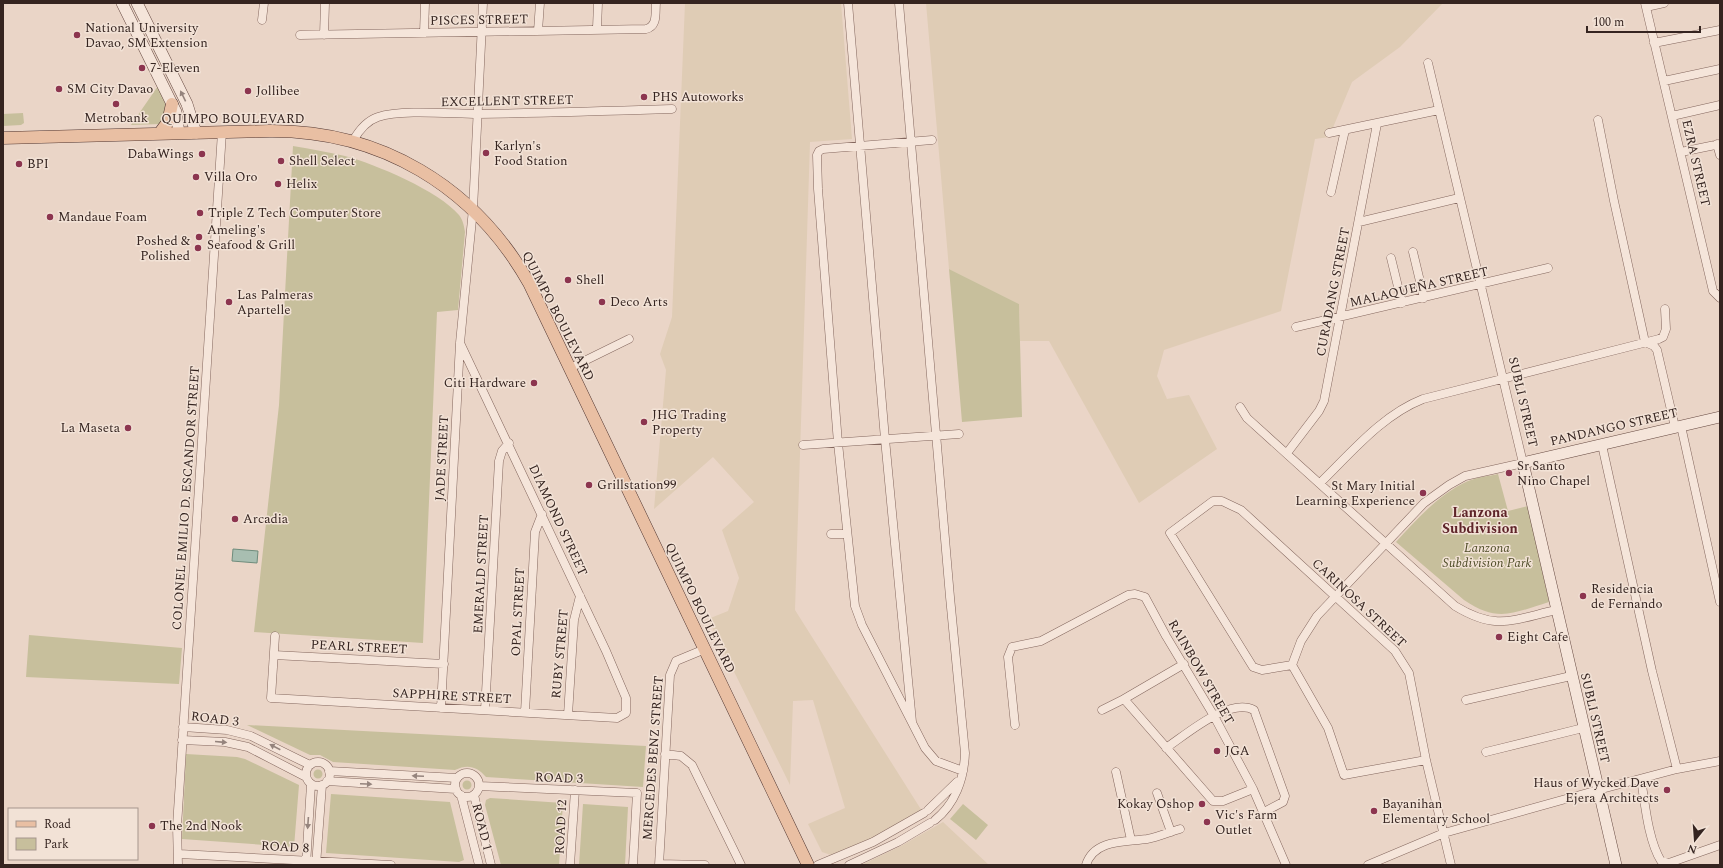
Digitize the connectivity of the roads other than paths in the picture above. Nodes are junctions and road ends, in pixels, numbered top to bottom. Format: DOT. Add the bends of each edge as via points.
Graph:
graph roads {
  1 [pos="122,3"];
  2 [pos="137,3"];
  3 [pos="264,3"];
  4 [pos="324,3"];
  5 [pos="425,3"];
  6 [pos="483,3"];
  7 [pos="540,3"];
  8 [pos="598,3"];
  9 [pos="656,3"];
  10 [pos="848,3"];
  11 [pos="899,3"];
  12 [pos="1664,3"];
  13 [pos="1645,5"];
  14 [pos="262,20"];
  15 [pos="597,28"];
  16 [pos="1720,30"];
  17 [pos="538,31"];
  18 [pos="482,32"];
  19 [pos="424,34"];
  20 [pos="300,35"];
  21 [pos="324,35"];
  22 [pos="1654,43"];
  23 [pos="166,62"];
  24 [pos="1428,63"];
  25 [pos="154,67"];
  26 [pos="1720,69"];
  27 [pos="1664,81"];
  28 [pos="172,104"];
  29 [pos="1720,105"];
  30 [pos="672,109"];
  31 [pos="1439,110"];
  32 [pos="479,114"];
  33 [pos="1672,116"];
  34 [pos="1598,120"];
  35 [pos="1376,124"];
  36 [pos="1345,130"];
  37 [pos="222,132"];
  38 [pos="179,133"];
  39 [pos="196,133"];
  40 [pos="1329,133"];
  41 [pos="159,134"];
  42 [pos="3,138"];
  43 [pos="932,140"];
  44 [pos="353,141"];
  45 [pos="911,141"];
  46 [pos="1719,144"];
  47 [pos="861,145"];
  48 [pos="1681,152"];
  49 [pos="1720,155"];
  50 [pos="1331,192"];
  51 [pos="1459,198"];
  52 [pos="473,209"];
  53 [pos="1359,222"];
  54 [pos="1413,252"];
  55 [pos="1391,258"];
  56 [pos="1548,268"];
  57 [pos="1480,285"];
  58 [pos="1718,297"];
  59 [pos="1424,298"];
  60 [pos="1402,303"];
  61 [pos="1665,310"];
  62 [pos="1341,317"];
  63 [pos="1296,327"];
  64 [pos="629,340"];
  65 [pos="460,342"];
  66 [pos="1645,342"];
  67 [pos="570,368"];
  68 [pos="1503,378"];
  69 [pos="1240,407"];
  70 [pos="1720,417"];
  71 [pos="1678,426"];
  72 [pos="959,434"];
  73 [pos="936,436"];
  74 [pos="885,439"];
  75 [pos="509,443"];
  76 [pos="838,443"];
  77 [pos="1602,444"];
  78 [pos="803,446"];
  79 [pos="1287,453"];
  80 [pos="1523,463"];
  81 [pos="1320,483"];
  82 [pos="542,514"];
  83 [pos="831,534"];
  84 [pos="847,534"];
  85 [pos="1386,543"];
  86 [pos="580,596"];
  87 [pos="1334,596"];
  88 [pos="1720,602"];
  89 [pos="1556,610"];
  90 [pos="275,636"];
  91 [pos="705,649"];
  92 [pos="274,655"];
  93 [pos="444,664"];
  94 [pos="1184,664"];
  95 [pos="1292,665"];
  96 [pos="1571,676"];
  97 [pos="1124,699"];
  98 [pos="1466,700"];
  99 [pos="441,708"];
  100 [pos="485,710"];
  101 [pos="627,710"];
  102 [pos="1102,710"];
  103 [pos="525,712"];
  104 [pos="568,715"];
  105 [pos="1214,716"];
  106 [pos="1015,725"];
  107 [pos="183,727"];
  108 [pos="913,727"];
  109 [pos="1583,728"];
  110 [pos="182,740"];
  111 [pos="1166,748"];
  112 [pos="1486,752"];
  113 [pos="665,754"];
  114 [pos="1426,760"];
  115 [pos="1720,761"];
  116 [pos="310,765"];
  117 [pos="1677,769"];
  118 [pos="329,771"];
  119 [pos="1116,772"];
  120 [pos="962,775"];
  121 [pos="457,778"];
  122 [pos="1641,779"];
  123 [pos="309,780"];
  124 [pos="325,783"];
  125 [pos="479,786"];
  126 [pos="1253,789"];
  127 [pos="575,790"];
  128 [pos="1598,790"];
  129 [pos="459,792"];
  130 [pos="1157,794"];
  131 [pos="474,795"];
  132 [pos="1264,812"];
  133 [pos="914,820"];
  134 [pos="920,829"];
  135 [pos="1180,829"];
  136 [pos="1171,832"];
  137 [pos="1444,833"];
  138 [pos="1132,840"];
  139 [pos="1720,845"];
  140 [pos="179,854"];
  141 [pos="306,863"];
  142 [pos="316,863"];
  143 [pos="659,864"];
  144 [pos="178,865"];
  145 [pos="391,865"];
  146 [pos="479,865"];
  147 [pos="491,865"];
  148 [pos="570,865"];
  149 [pos="633,865"];
  150 [pos="705,865"];
  151 [pos="740,865"];
  152 [pos="808,865"];
  153 [pos="818,865"];
  154 [pos="849,865"];
  155 [pos="1086,865"];
  156 [pos="1286,865"];
  157 [pos="1369,865"];
  158 [pos="1451,865"];
  159 [pos="1616,865"];
  1 -- 25 [label="street"];
  2 -- 23 [label="street"];
  3 -- 14 [label="street"];
  4 -- 21 [label="street"];
  5 -- 19 [label="street"];
  6 -- 18 [label="street, JADE STREET"];
  7 -- 17 [label="street"];
  8 -- 15 [label="street"];
  9 -- 15 [label="street, PISCES STREET" via="655,23 651,28"];
  10 -- 47 [label="street"];
  11 -- 45 [label="street"];
  12 -- 13 [label="street"];
  13 -- 22 [label="street, EZRA STREET"];
  15 -- 17 [label="street, PISCES STREET"];
  16 -- 22 [label="street"];
  17 -- 18 [label="street, PISCES STREET"];
  18 -- 19 [label="street, PISCES STREET"];
  18 -- 32 [label="street, JADE STREET"];
  19 -- 21 [label="street, PISCES STREET"];
  20 -- 21 [label="street, PISCES STREET"];
  22 -- 27 [label="street, EZRA STREET"];
  23 -- 25 [label="street"];
  39 -- 23 [label="street, one-way" via="187,104"];
  24 -- 31 [label="street, SUBLI STREET"];
  25 -- 28 [label="street"];
  26 -- 27 [label="street"];
  27 -- 33 [label="street, EZRA STREET"];
  28 -- 38 [label="street" via="178,120"];
  28 -- 41 [label="main road" via="168,122"];
  29 -- 33 [label="street"];
  30 -- 32 [label="street, EXCELLENT STREET"];
  31 -- 35 [label="street"];
  31 -- 51 [label="street, SUBLI STREET"];
  32 -- 44 [label="street, EXCELLENT STREET" via="404,114 379,117 365,124"];
  32 -- 52 [label="street, JADE STREET"];
  33 -- 48 [label="street, EZRA STREET"];
  34 -- 66 [label="street"];
  35 -- 36 [label="street"];
  35 -- 53 [label="street, CURADANG STREET"];
  36 -- 40 [label="street"];
  36 -- 50 [label="street"];
  37 -- 39 [label="main road, QUIMPO BOULEVARD"];
  37 -- 44 [label="main road, QUIMPO BOULEVARD" via="294,131"];
  37 -- 107 [label="street, COLONEL EMILIO D. ESCANDOR STREET"];
  38 -- 39 [label="main road, QUIMPO BOULEVARD"];
  38 -- 41 [label="main road, QUIMPO BOULEVARD"];
  41 -- 42 [label="main road, QUIMPO BOULEVARD"];
  43 -- 45 [label="street"];
  44 -- 52 [label="main road, QUIMPO BOULEVARD" via="380,150 419,170"];
  45 -- 47 [label="street"];
  45 -- 73 [label="street"];
  46 -- 48 [label="street"];
  46 -- 49 [label="street"];
  47 -- 74 [label="street"];
  47 -- 76 [label="street" via="823,149 819,151 816,160"];
  48 -- 58 [label="street, EZRA STREET" via="1713,291"];
  51 -- 53 [label="street"];
  51 -- 57 [label="street, SUBLI STREET"];
  52 -- 65 [label="street, JADE STREET"];
  52 -- 67 [label="main road, QUIMPO BOULEVARD" via="495,234 529,283"];
  53 -- 62 [label="street, CURADANG STREET"];
  54 -- 59 [label="street"];
  55 -- 60 [label="street"];
  56 -- 57 [label="street, MALAQUEÑA STREET"];
  57 -- 59 [label="street, MALAQUEÑA STREET"];
  57 -- 68 [label="street, SUBLI STREET"];
  59 -- 60 [label="street, MALAQUEÑA STREET"];
  60 -- 62 [label="street, MALAQUEÑA STREET"];
  61 -- 66 [label="street" via="1666,329 1663,337"];
  62 -- 63 [label="street, MALAQUEÑA STREET"];
  62 -- 79 [label="street, CURADANG STREET" via="1324,401"];
  64 -- 67 [label="street"];
  65 -- 75 [label="street, DIAMOND STREET"];
  65 -- 93 [label="street, JADE STREET"];
  66 -- 68 [label="street"];
  66 -- 71 [label="street" via="1657,350"];
  67 -- 91 [label="main road, QUIMPO BOULEVARD"];
  68 -- 80 [label="street, SUBLI STREET"];
  68 -- 81 [label="street" via="1408,405 1375,431"];
  69 -- 79 [label="street" via="1247,418"];
  70 -- 71 [label="street, PANDANGO STREET"];
  71 -- 77 [label="street, PANDANGO STREET"];
  71 -- 88 [label="street"];
  72 -- 73 [label="street"];
  73 -- 74 [label="street"];
  73 -- 120 [label="street" via="965,753"];
  74 -- 76 [label="street"];
  74 -- 108 [label="street"];
  75 -- 82 [label="street, DIAMOND STREET"];
  75 -- 100 [label="street, EMERALD STREET" via="502,451 499,461"];
  76 -- 78 [label="street"];
  76 -- 84 [label="street"];
  77 -- 80 [label="street, PANDANGO STREET"];
  77 -- 117 [label="street"];
  79 -- 81 [label="street"];
  80 -- 85 [label="street, PANDANGO STREET" via="1465,476 1449,485 1424,503"];
  80 -- 89 [label="street, SUBLI STREET"];
  81 -- 85 [label="street"];
  82 -- 86 [label="street, DIAMOND STREET"];
  82 -- 103 [label="street, OPAL STREET" via="535,532"];
  83 -- 84 [label="street"];
  84 -- 108 [label="street" via="858,615"];
  85 -- 87 [label="street, PANDANGO STREET"];
  85 -- 89 [label="street" via="1455,606 1471,616 1495,622 1510,621"];
  86 -- 101 [label="street, DIAMOND STREET" via="626,698"];
  86 -- 104 [label="street, RUBY STREET" via="574,620"];
  87 -- 95 [label="street, PANDANGO STREET" via="1308,628"];
  87 -- 95 [label="street, CARINOSA STREET" via="1241,510 1231,504 1212,501 1170,533 1253,667 1262,670"];
  87 -- 114 [label="street, CARINOSA STREET" via="1391,647 1403,662 1412,683"];
  89 -- 96 [label="street, SUBLI STREET"];
  90 -- 92 [label="street"];
  91 -- 113 [label="street, MERCEDES BENZ STREET" via="676,661 671,670"];
  91 -- 152 [label="main road, QUIMPO BOULEVARD"];
  92 -- 93 [label="street, PEARL STREET"];
  92 -- 99 [label="street, SAPPHIRE STREET" via="271,698"];
  93 -- 99 [label="street, JADE STREET"];
  94 -- 97 [label="street"];
  94 -- 105 [label="street, RAINBOW STREET"];
  94 -- 106 [label="street, RAINBOW STREET" via="1147,599 1140,594 1128,595 1041,641 1012,647 1008,657"];
  95 -- 114 [label="street" via="1328,728 1344,775"];
  96 -- 98 [label="street"];
  96 -- 109 [label="street, SUBLI STREET"];
  97 -- 102 [label="street"];
  97 -- 111 [label="street"];
  99 -- 100 [label="street, SAPPHIRE STREET"];
  100 -- 103 [label="street, SAPPHIRE STREET"];
  101 -- 104 [label="street, SAPPHIRE STREET" via="617,718"];
  103 -- 104 [label="street, SAPPHIRE STREET"];
  105 -- 111 [label="street"];
  105 -- 126 [label="street, RAINBOW STREET"];
  105 -- 132 [label="street" via="1246,707 1257,713 1285,796 1282,802"];
  107 -- 110 [label="street, COLONEL EMILIO D. ESCANDOR STREET"];
  116 -- 107 [label="street, ROAD 3, one-way" via="251,736 227,730"];
  108 -- 120 [label="street" via="936,761"];
  109 -- 112 [label="street"];
  109 -- 128 [label="street, SUBLI STREET"];
  110 -- 123 [label="street, ROAD 3, one-way" via="225,742 248,747"];
  110 -- 140 [label="street, COLONEL EMILIO D. ESCANDOR STREET" via="177,826"];
  111 -- 126 [label="street" via="1214,801 1222,801"];
  113 -- 143 [label="street, MERCEDES BENZ STREET"];
  113 -- 151 [label="street" via="681,756 692,765"];
  114 -- 137 [label="street, CARINOSA STREET"];
  115 -- 117 [label="street"];
  116 -- 118 [label="street" via="322,763"];
  116 -- 123 [label="street" via="306,771"];
  117 -- 122 [label="street"];
  121 -- 118 [label="street, one-way"];
  118 -- 124 [label="street"];
  119 -- 138 [label="street"];
  120 -- 133 [label="street" via="942,799"];
  120 -- 134 [label="street" via="950,804"];
  121 -- 125 [label="street" via="470,773 476,776"];
  121 -- 129 [label="street"];
  122 -- 128 [label="street"];
  122 -- 139 [label="street" via="1652,833 1661,861 1669,863"];
  123 -- 124 [label="street"];
  123 -- 141 [label="street, one-way"];
  124 -- 129 [label="street, one-way"];
  124 -- 142 [label="street"];
  125 -- 127 [label="street, ROAD 3"];
  125 -- 131 [label="street"];
  126 -- 132 [label="street, RAINBOW STREET"];
  127 -- 148 [label="street, ROAD 12"];
  127 -- 149 [label="street, ROAD 3" via="637,793"];
  128 -- 137 [label="street"];
  128 -- 159 [label="street, SUBLI STREET"];
  129 -- 131 [label="street" via="467,797"];
  129 -- 146 [label="street, ROAD 1"];
  130 -- 136 [label="street"];
  131 -- 147 [label="street, ROAD 1"];
  132 -- 156 [label="street, RAINBOW STREET"];
  133 -- 134 [label="street"];
  133 -- 153 [label="street" via="873,842"];
  134 -- 154 [label="street"];
  135 -- 136 [label="street"];
  136 -- 138 [label="street" via="1147,839"];
  137 -- 157 [label="street"];
  137 -- 158 [label="street, CARINOSA STREET"];
  138 -- 155 [label="street" via="1114,842 1092,853"];
  140 -- 141 [label="street, ROAD 8"];
  140 -- 144 [label="street, COLONEL EMILIO D. ESCANDOR STREET"];
  141 -- 142 [label="street, ROAD 8"];
  142 -- 145 [label="street, ROAD 8"];
  143 -- 150 [label="street"];
}
